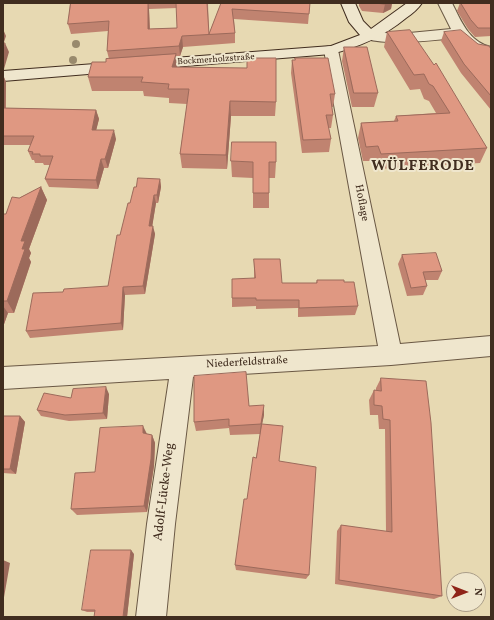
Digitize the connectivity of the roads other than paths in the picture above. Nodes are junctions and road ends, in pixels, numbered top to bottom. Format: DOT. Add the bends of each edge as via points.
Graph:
graph roads {
  1 [pos="348,3"];
  2 [pos="415,3"];
  3 [pos="445,3"];
  4 [pos="461,33"];
  5 [pos="371,36"];
  6 [pos="331,50"];
  7 [pos="491,51"];
  8 [pos="3,76"];
  9 [pos="491,346"];
  10 [pos="391,355"];
  11 [pos="182,367"];
  12 [pos="3,378"];
  13 [pos="151,617"];
  1 -- 5 [label="street" via="355,22"];
  2 -- 5 [label="street, Bockmerholzstraße"];
  3 -- 4 [label="street"];
  4 -- 5 [label="street" via="399,38"];
  4 -- 7 [label="street" via="485,51"];
  5 -- 6 [label="street, Bockmerholzstraße"];
  6 -- 8 [label="street, Bockmerholzstraße"];
  6 -- 10 [label="street, Hoflage"];
  9 -- 10 [label="street, Niederfeldstraße"];
  10 -- 11 [label="street, Niederfeldstraße"];
  11 -- 12 [label="street, Niederfeldstraße"];
  11 -- 13 [label="street, Adolf-Lücke-Weg"];
}
